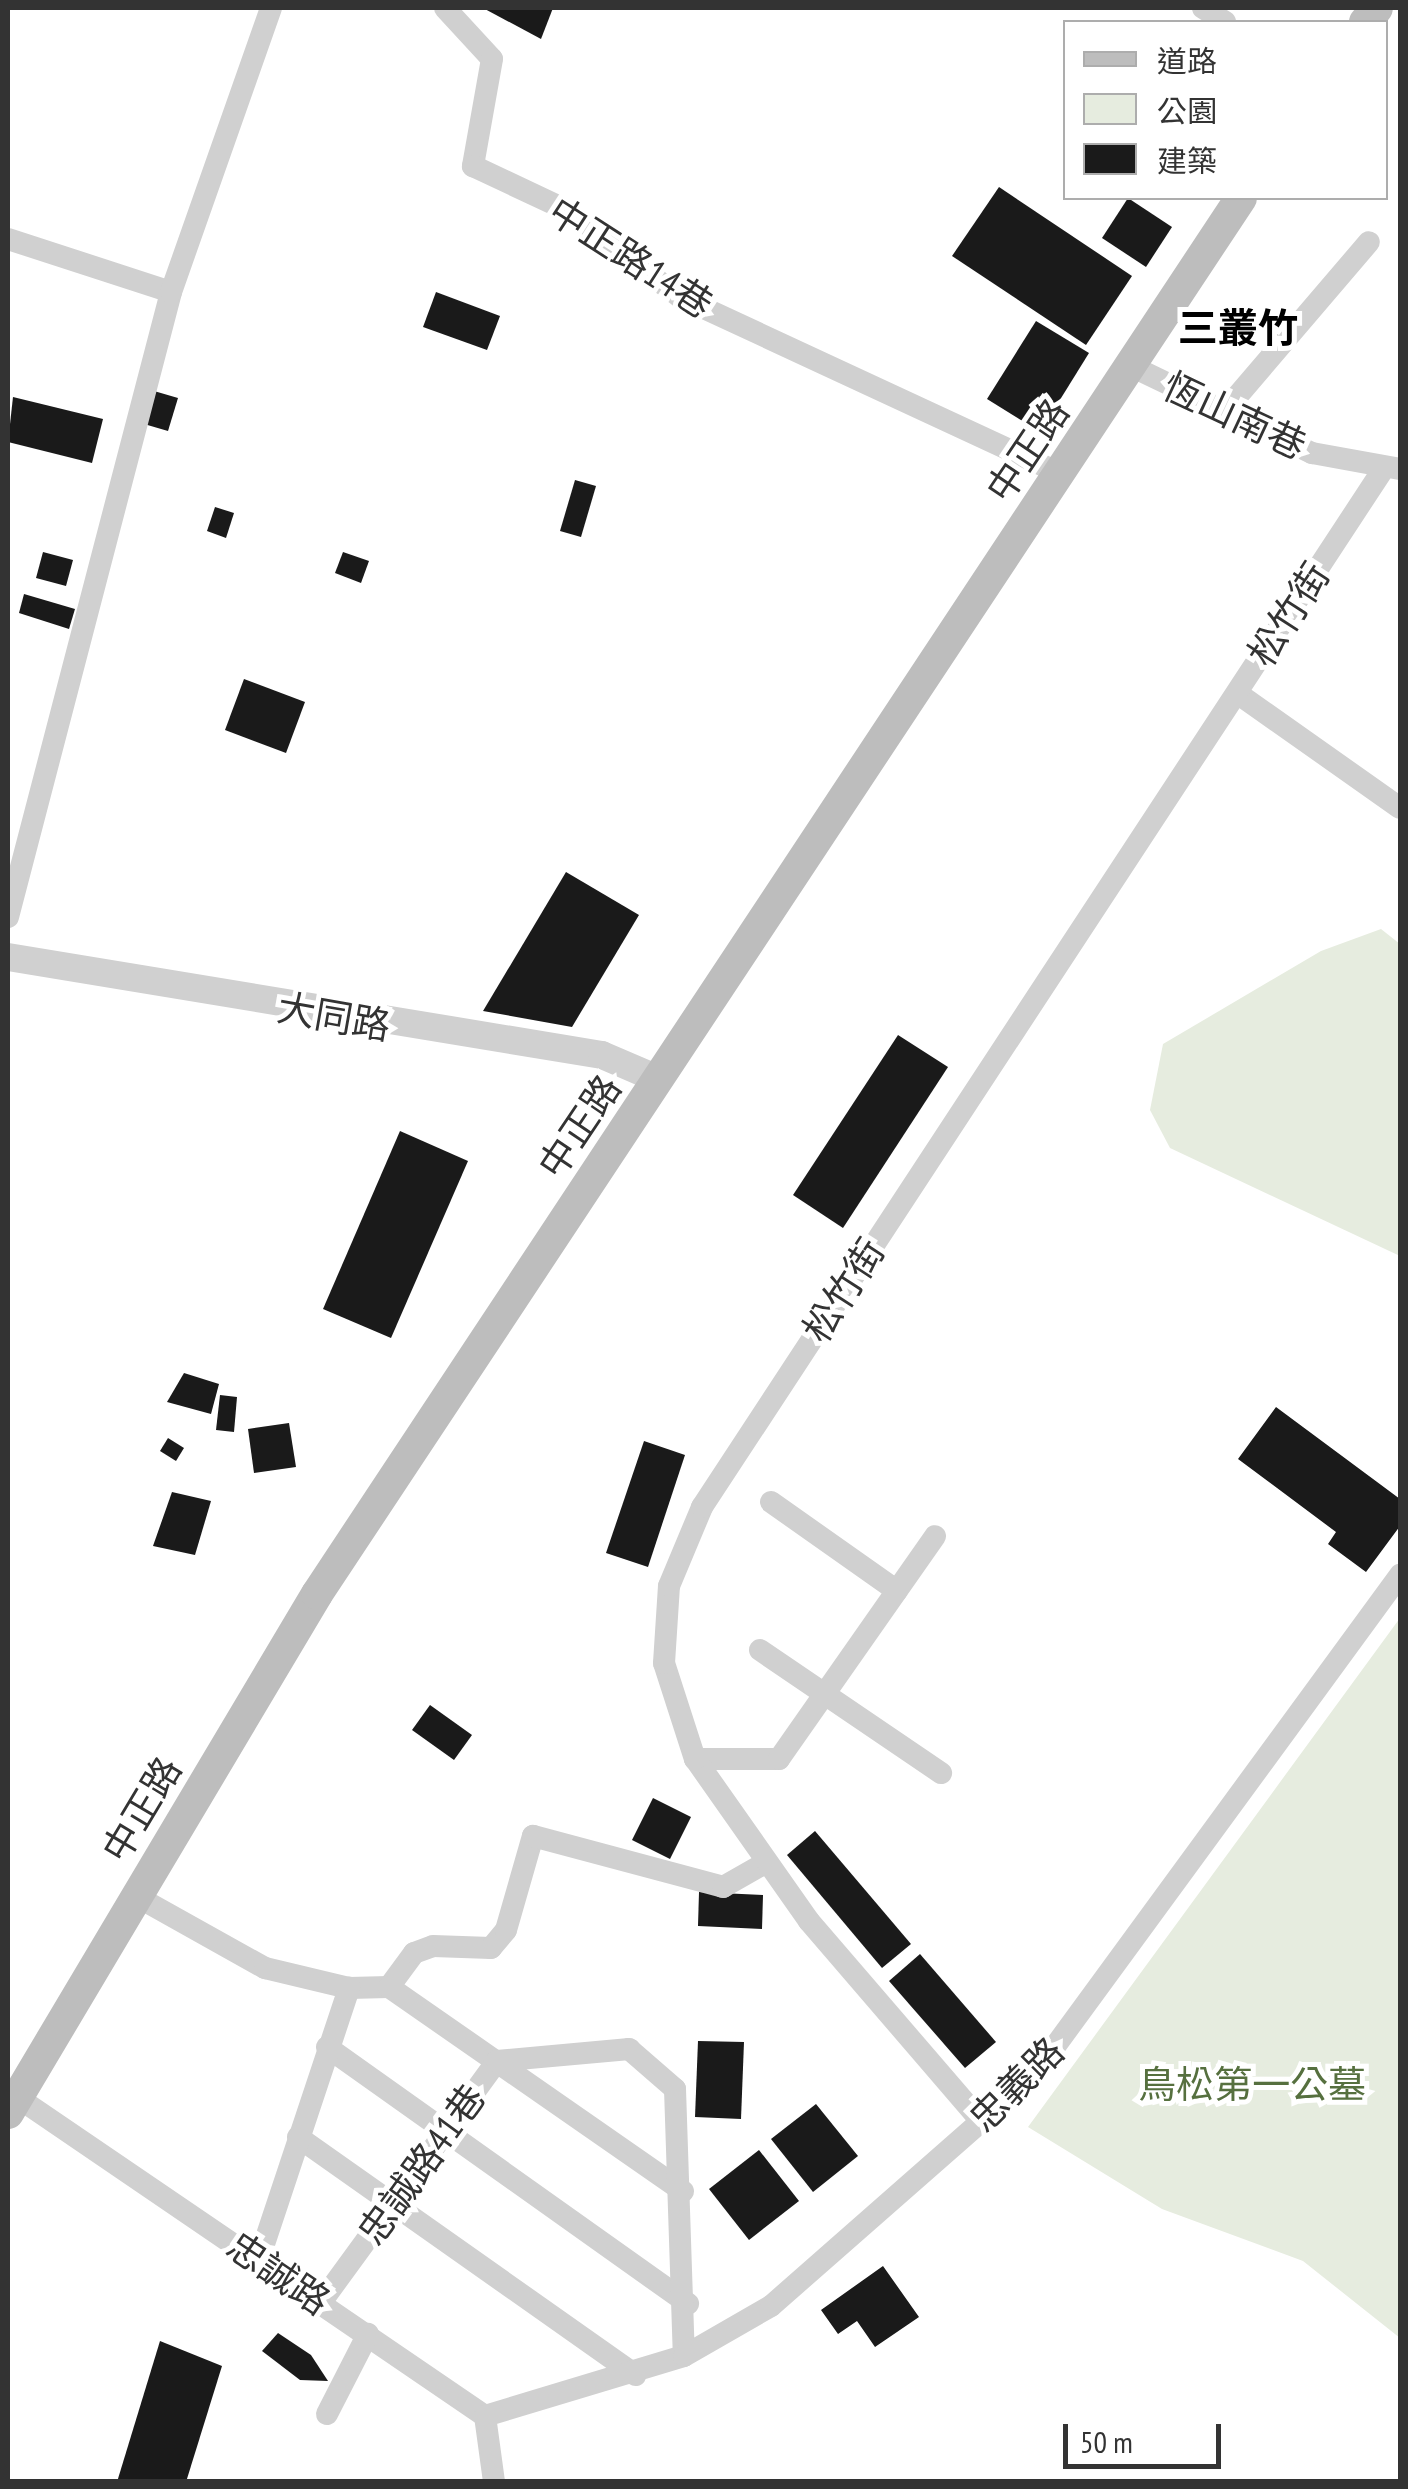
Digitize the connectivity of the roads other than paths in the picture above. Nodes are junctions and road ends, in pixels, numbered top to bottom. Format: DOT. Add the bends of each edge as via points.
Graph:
graph roads {
  1 [pos="271,8"];
  2 [pos="445,8"];
  3 [pos="1240,200"];
  4 [pos="8,239"];
  5 [pos="1368,242"];
  6 [pos="172,292"];
  7 [pos="1131,366"];
  8 [pos="1222,414"];
  9 [pos="1392,469"];
  10 [pos="1060,474"];
  11 [pos="1236,692"];
  12 [pos="1400,808"];
  13 [pos="8,917"];
  14 [pos="8,958"];
  15 [pos="658,1079"];
  16 [pos="772,1502"];
  17 [pos="935,1536"];
  18 [pos="1400,1575"];
  19 [pos="898,1591"];
  20 [pos="760,1650"];
  21 [pos="826,1695"];
  22 [pos="695,1759"];
  23 [pos="941,1773"];
  24 [pos="765,1862"];
  25 [pos="136,1896"];
  26 [pos="389,1987"];
  27 [pos="349,1988"];
  28 [pos="327,2047"];
  29 [pos="496,2060"];
  30 [pos="12,2105"];
  31 [pos="981,2121"];
  32 [pos="443,2129"];
  33 [pos="298,2138"];
  34 [pos="682,2190"];
  35 [pos="392,2204"];
  36 [pos="258,2259"];
  37 [pos="322,2301"];
  38 [pos="688,2304"];
  39 [pos="368,2334"];
  40 [pos="684,2356"];
  41 [pos="634,2375"];
  42 [pos="327,2414"];
  43 [pos="485,2416"];
  44 [pos="494,2482"];
  1 -- 6 [label="street"];
  2 -- 10 [label="street, 中正路14巷" via="492,59 473,166 560,207 680,298"];
  3 -- 7 [label="main road, 中正路"];
  4 -- 6 [label="street"];
  5 -- 8 [label="street"];
  6 -- 13 [label="street"];
  7 -- 8 [label="street, 恆山南巷"];
  7 -- 10 [label="main road, 中正路"];
  8 -- 9 [label="street, 恆山南巷" via="1312,453"];
  9 -- 11 [label="street, 松竹街"];
  10 -- 15 [label="main road, 中正路"];
  11 -- 12 [label="street"];
  11 -- 22 [label="street, 松竹街" via="702,1507 669,1586 664,1663"];
  14 -- 15 [label="street, 大同路" via="602,1055"];
  15 -- 25 [label="main road, 中正路" via="316,1594"];
  16 -- 19 [label="street"];
  17 -- 19 [label="street"];
  18 -- 31 [label="street, 忠義路" via="1083,2016"];
  19 -- 21 [label="street"];
  20 -- 21 [label="street"];
  21 -- 22 [label="street" via="780,1760"];
  21 -- 23 [label="street"];
  22 -- 24 [label="street, 松竹街"];
  24 -- 26 [label="street" via="723,1888 534,1836 506,1930 492,1948 433,1946 414,1954"];
  24 -- 31 [label="street, 松竹街"];
  25 -- 27 [label="street" via="266,1968"];
  25 -- 30 [label="main road, 中正路"];
  26 -- 27 [label="street"];
  26 -- 29 [label="street"];
  27 -- 28 [label="street"];
  28 -- 32 [label="street"];
  28 -- 33 [label="street"];
  29 -- 32 [label="street, 忠誠路41巷"];
  29 -- 34 [label="street"];
  29 -- 34 [label="street, 忠誠路41巷" via="629,2049 675,2090"];
  30 -- 36 [label="street, 忠誠路"];
  31 -- 40 [label="street, 忠義路" via="771,2306"];
  32 -- 35 [label="street, 忠誠路41巷"];
  32 -- 38 [label="street"];
  33 -- 35 [label="street"];
  33 -- 36 [label="street"];
  34 -- 38 [label="street, 忠誠路41巷"];
  35 -- 37 [label="street, 忠誠路41巷"];
  35 -- 41 [label="street"];
  36 -- 37 [label="street, 忠誠路"];
  37 -- 39 [label="street, 忠誠路"];
  38 -- 40 [label="street, 忠誠路41巷"];
  39 -- 42 [label="street"];
  39 -- 43 [label="street, 忠誠路"];
  40 -- 41 [label="street, 忠義路"];
  41 -- 43 [label="street, 忠義路"];
  43 -- 44 [label="street"];
}
